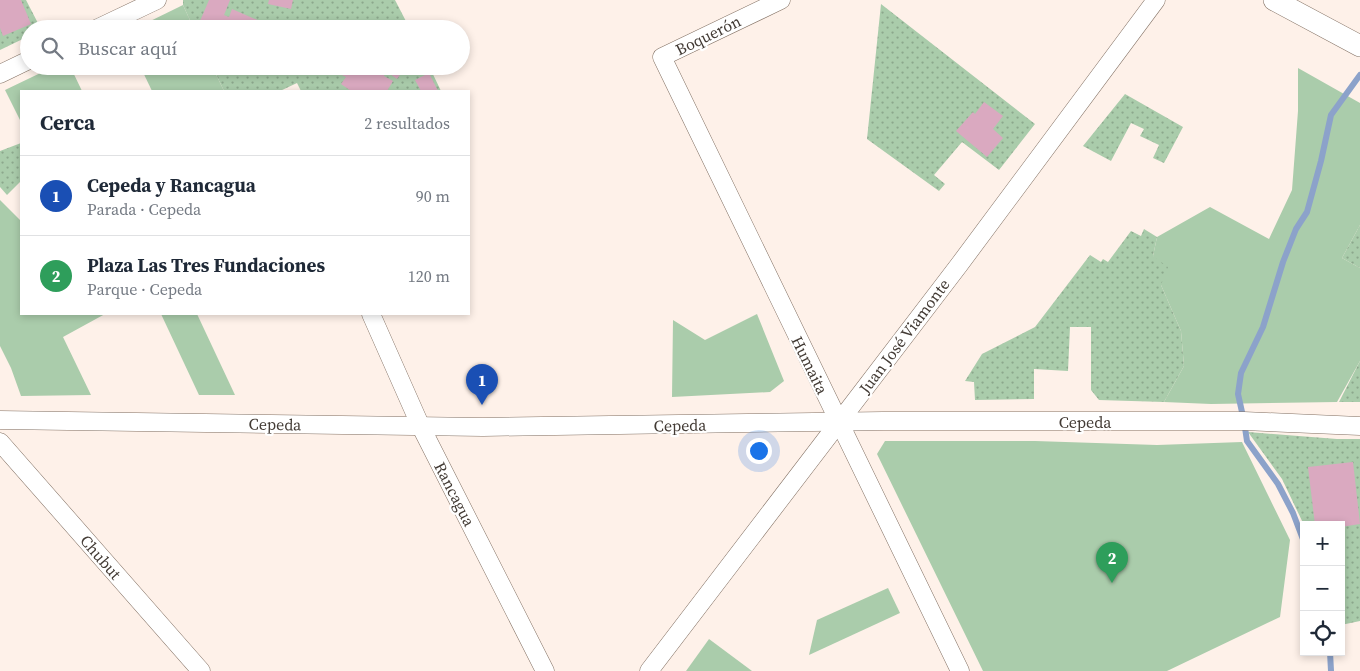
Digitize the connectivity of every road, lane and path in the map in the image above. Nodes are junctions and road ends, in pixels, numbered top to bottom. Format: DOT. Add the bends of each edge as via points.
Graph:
graph roads {
  1 [pos="157,0"];
  2 [pos="781,0"];
  3 [pos="1156,0"];
  4 [pos="1274,0"];
  5 [pos="115,20"];
  6 [pos="1360,46"];
  7 [pos="662,57"];
  8 [pos="20,64"];
  9 [pos="0,74"];
  10 [pos="371,315"];
  11 [pos="0,420"];
  12 [pos="838,422"];
  13 [pos="1360,426"];
  14 [pos="421,427"];
  15 [pos="0,442"];
  16 [pos="201,671"];
  17 [pos="544,671"];
  18 [pos="649,671"];
  19 [pos="960,671"];
  1 -- 5 [label="street"];
  2 -- 7 [label="street, Boquerón"];
  3 -- 12 [label="street, Juan José Viamonte"];
  4 -- 6 [label="street"];
  7 -- 12 [label="street, Humaita"];
  8 -- 9 [label="street"];
  10 -- 14 [label="street, Rancagua"];
  11 -- 14 [label="street, Cepeda"];
  12 -- 13 [label="street, Cepeda" via="1244,421"];
  12 -- 14 [label="street, Cepeda"];
  12 -- 18 [label="street, Juan José Viamonte"];
  12 -- 19 [label="street, Humaita"];
  14 -- 17 [label="street, Rancagua"];
  15 -- 16 [label="street, Chubut"];
}
